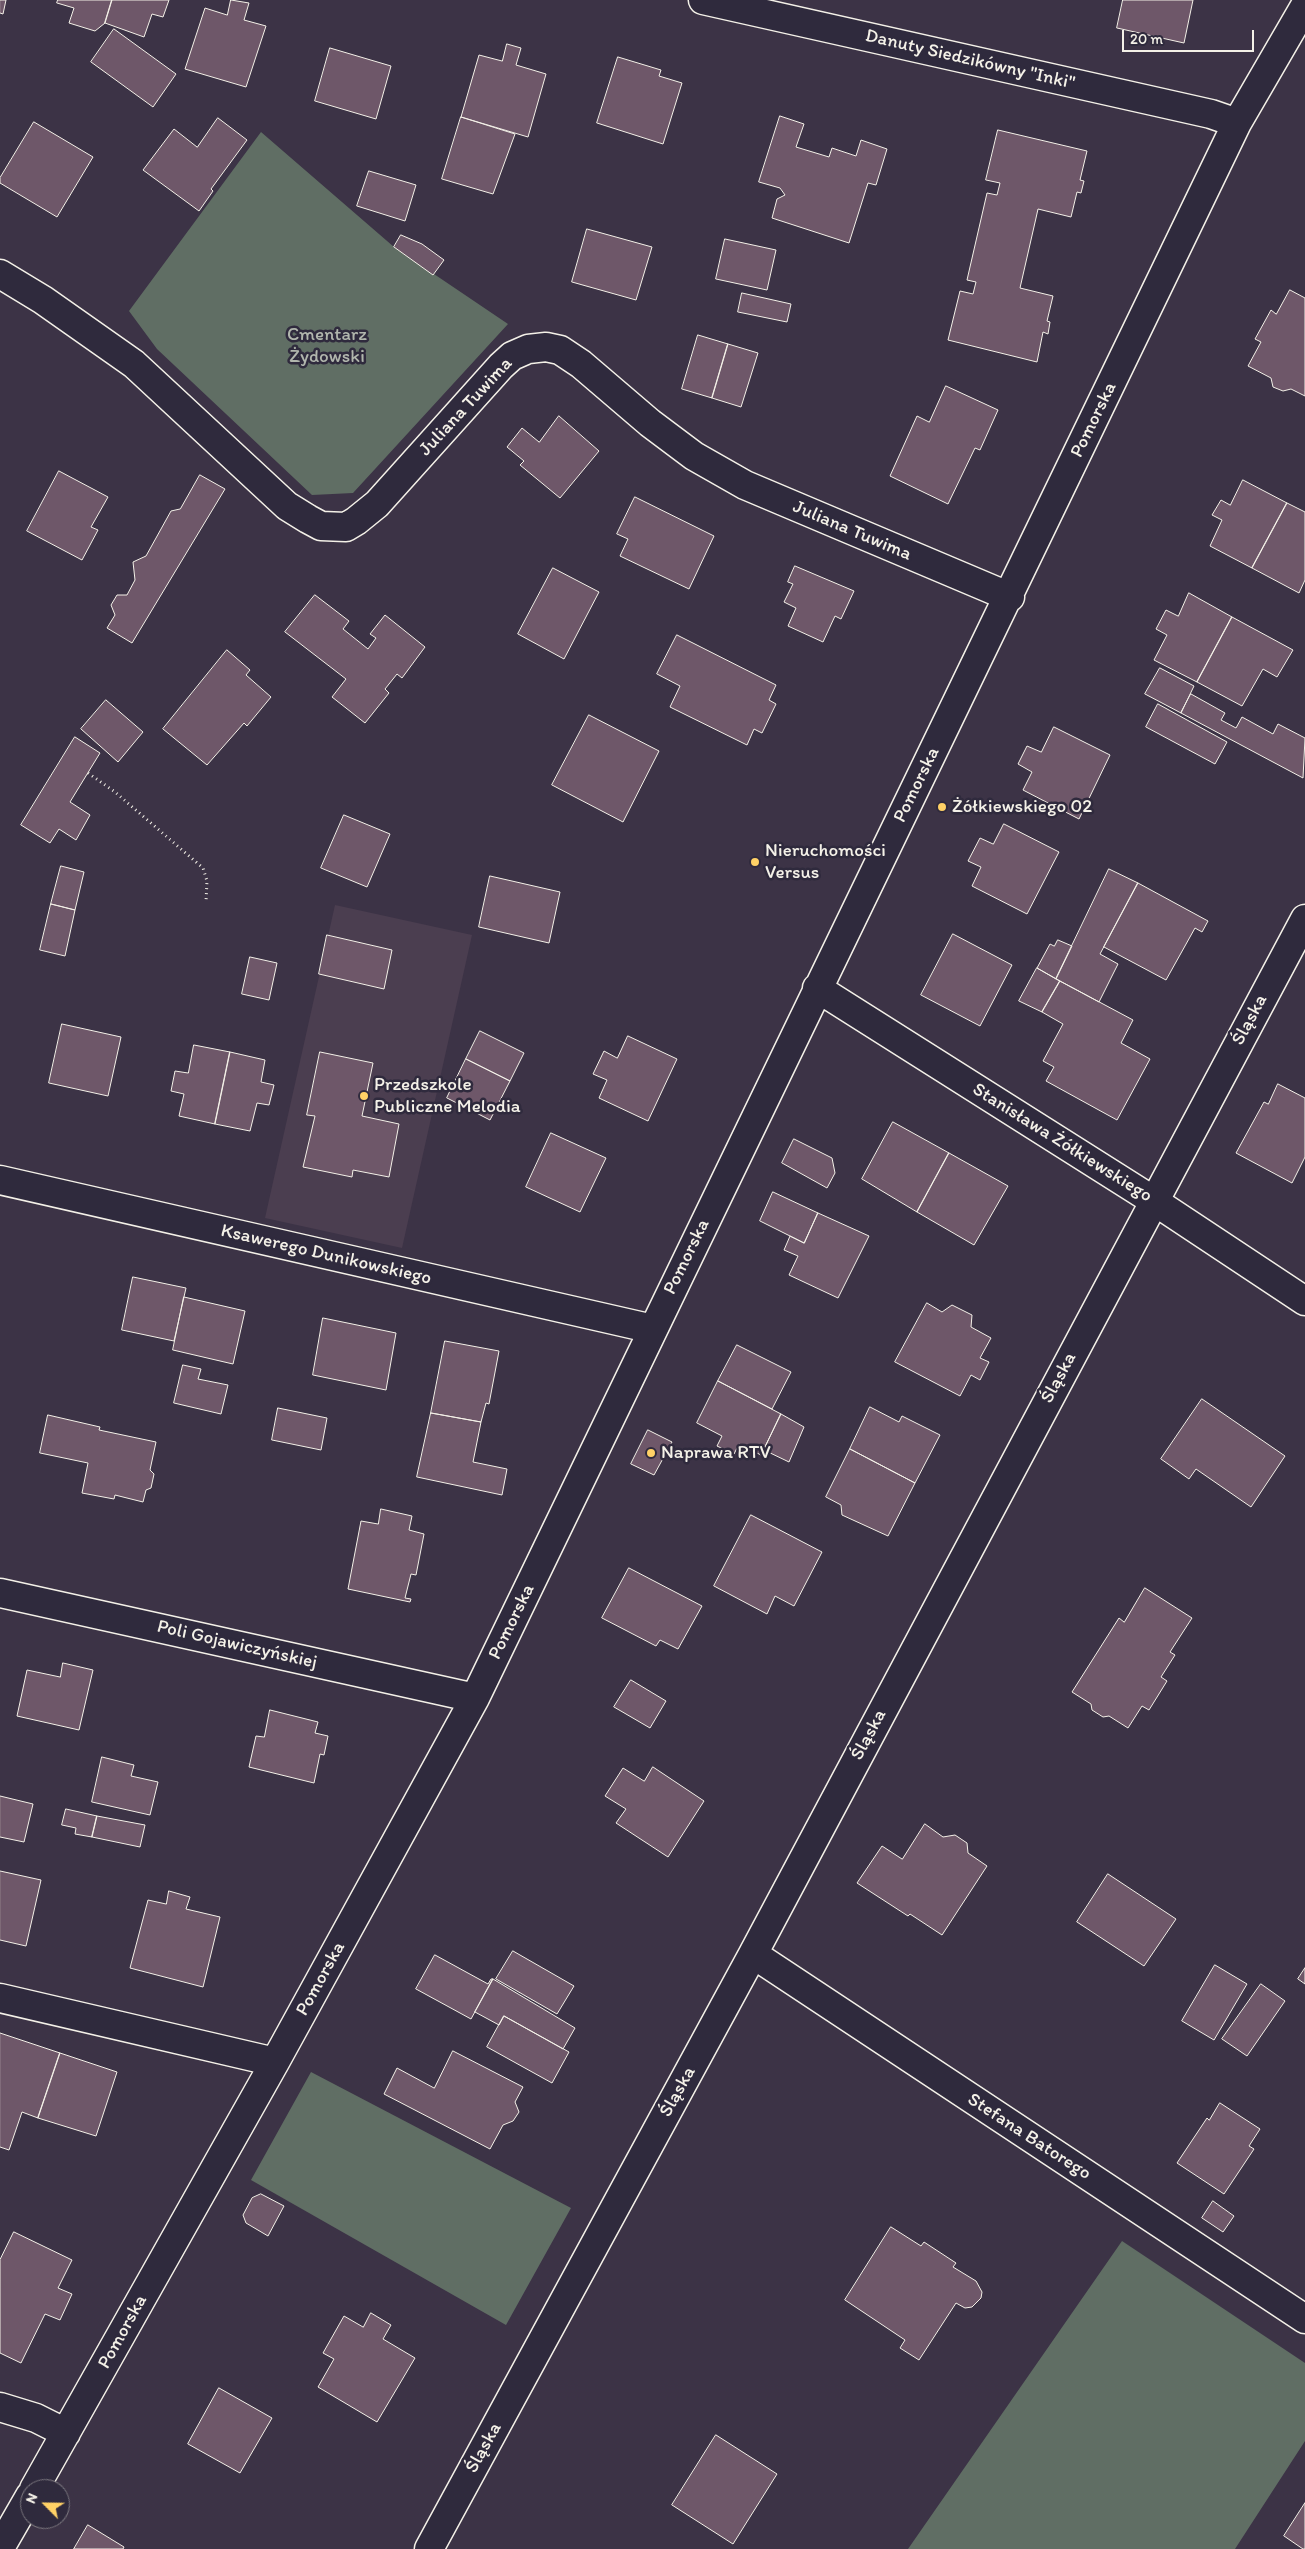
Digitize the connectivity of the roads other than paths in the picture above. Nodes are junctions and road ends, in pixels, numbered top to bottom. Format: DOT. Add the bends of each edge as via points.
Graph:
graph roads {
  1 [pos="703,0"];
  2 [pos="1305,6"];
  3 [pos="1237,123"];
  4 [pos="0,274"];
  5 [pos="1010,597"];
  6 [pos="1305,919"];
  7 [pos="817,988"];
  8 [pos="0,1180"];
  9 [pos="1154,1200"];
  10 [pos="1305,1301"];
  11 [pos="652,1329"];
  12 [pos="0,1593"];
  13 [pos="475,1698"];
  14 [pos="753,1954"];
  15 [pos="0,1998"];
  16 [pos="275,2062"];
  17 [pos="1305,2319"];
  18 [pos="0,2407"];
  19 [pos="66,2433"];
  20 [pos="40,2479"];
  21 [pos="20,2513"];
  22 [pos="0,2548"];
  23 [pos="428,2549"];
  1 -- 3 [label="street, Danuty Siedzikówny \"Inki\"" via="1211,114"];
  2 -- 3 [label="street, Pomorska"];
  3 -- 5 [label="street, Pomorska"];
  4 -- 5 [label="street, Juliana Tuwima" via="134,364 287,506 321,526 346,526 356,522 377,504 501,366 512,356 528,349 546,347 560,350 581,364 694,456 745,485"];
  5 -- 7 [label="street, Pomorska"];
  6 -- 9 [label="street, Śląska"];
  7 -- 9 [label="street, Stanisława Żółkiewskiego"];
  7 -- 11 [label="street, Pomorska"];
  8 -- 11 [label="street, Ksawerego Dunikowskiego"];
  9 -- 10 [label="street, Stanisława Żółkiewskiego"];
  9 -- 14 [label="street, Śląska"];
  11 -- 13 [label="street, Pomorska"];
  12 -- 13 [label="street, Poli Gojawiczyńskiej"];
  13 -- 16 [label="street, Pomorska"];
  14 -- 17 [label="street, Stefana Batorego"];
  14 -- 23 [label="street, Śląska"];
  15 -- 16 [label="street"];
  16 -- 19 [label="street, Pomorska"];
  18 -- 19 [label="street" via="36,2418"];
  19 -- 20 [label="street, Pomorska"];
  21 -- 22 [label="street"];
}
